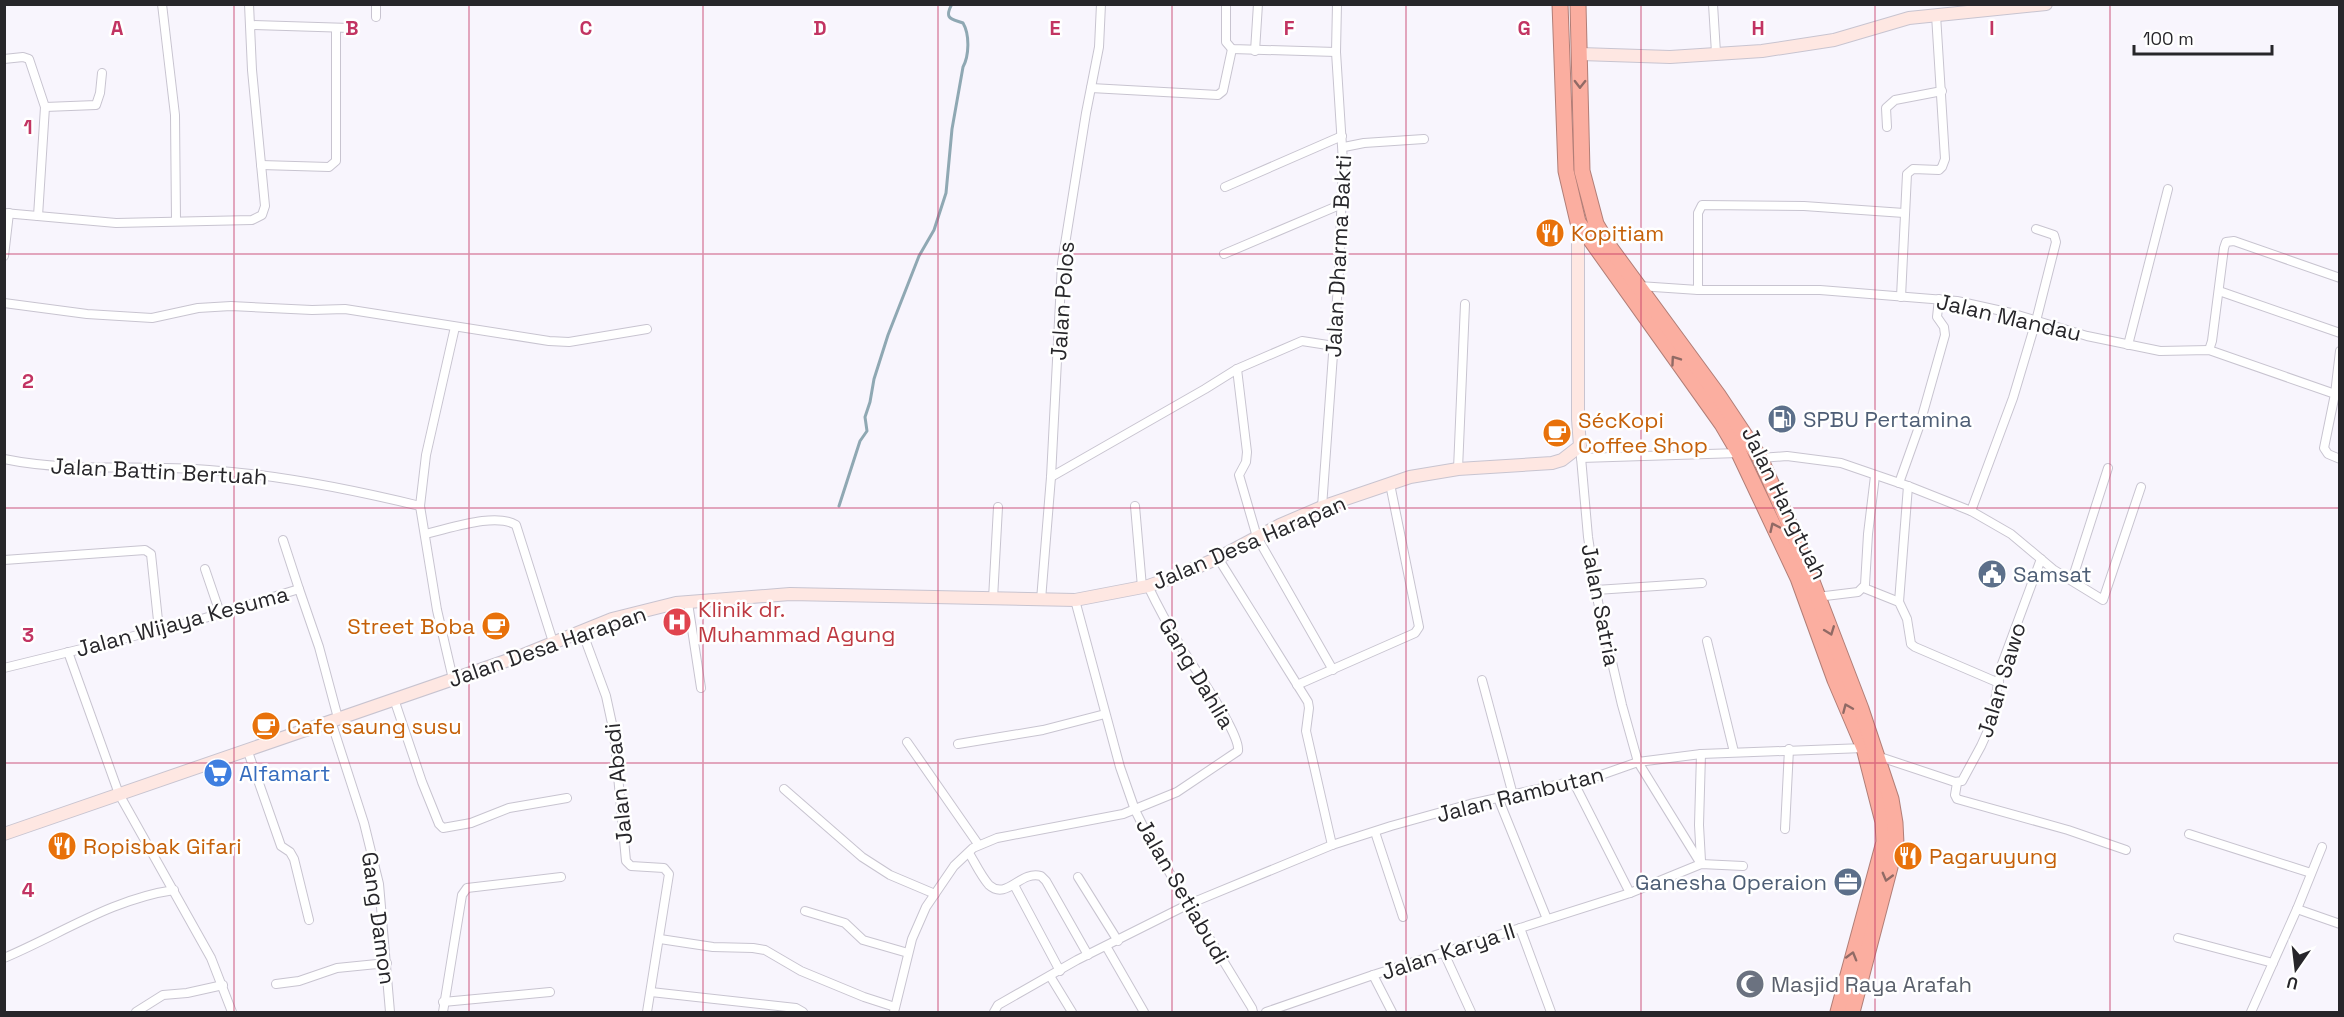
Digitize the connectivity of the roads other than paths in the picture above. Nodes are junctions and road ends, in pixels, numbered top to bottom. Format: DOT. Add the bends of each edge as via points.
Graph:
graph roads {
  1 [pos="162,4"];
  2 [pos="249,4"];
  3 [pos="376,4"];
  4 [pos="1101,4"];
  5 [pos="1226,4"];
  6 [pos="1258,4"];
  7 [pos="1337,4"];
  8 [pos="1560,4"];
  9 [pos="1578,4"];
  10 [pos="1713,4"];
  11 [pos="2046,4"];
  12 [pos="1936,15"];
  13 [pos="376,17"];
  14 [pos="250,25"];
  15 [pos="336,28"];
  16 [pos="350,28"];
  17 [pos="1232,49"];
  18 [pos="1255,51"];
  19 [pos="1336,52"];
  20 [pos="1716,53"];
  21 [pos="1581,54"];
  22 [pos="4,59"];
  23 [pos="102,73"];
  24 [pos="1091,88"];
  25 [pos="1942,91"];
  26 [pos="45,107"];
  27 [pos="1887,127"];
  28 [pos="1342,136"];
  29 [pos="1424,139"];
  30 [pos="1344,147"];
  31 [pos="261,165"];
  32 [pos="1225,187"];
  33 [pos="2168,189"];
  34 [pos="1342,204"];
  35 [pos="7,213"];
  36 [pos="1904,213"];
  37 [pos="38,216"];
  38 [pos="176,221"];
  39 [pos="1578,222"];
  40 [pos="2036,229"];
  41 [pos="1224,254"];
  42 [pos="4,256"];
  43 [pos="2340,278"];
  44 [pos="1638,286"];
  45 [pos="1698,290"];
  46 [pos="2219,291"];
  47 [pos="1901,297"];
  48 [pos="1939,298"];
  49 [pos="4,303"];
  50 [pos="1465,304"];
  51 [pos="2036,321"];
  52 [pos="455,327"];
  53 [pos="648,328"];
  54 [pos="2340,333"];
  55 [pos="2128,345"];
  56 [pos="1334,346"];
  57 [pos="2210,350"];
  58 [pos="2340,351"];
  59 [pos="1237,369"];
  60 [pos="2335,394"];
  61 [pos="2336,411"];
  62 [pos="1581,452"];
  63 [pos="1739,453"];
  64 [pos="1760,458"];
  65 [pos="4,459"];
  66 [pos="2340,459"];
  67 [pos="2108,468"];
  68 [pos="1458,469"];
  69 [pos="1875,476"];
  70 [pos="1051,477"];
  71 [pos="1899,483"];
  72 [pos="1390,484"];
  73 [pos="1908,486"];
  74 [pos="2141,487"];
  75 [pos="420,506"];
  76 [pos="1136,506"];
  77 [pos="998,507"];
  78 [pos="1322,507"];
  79 [pos="1971,511"];
  80 [pos="425,534"];
  81 [pos="1257,537"];
  82 [pos="283,540"];
  83 [pos="1218,558"];
  84 [pos="2041,559"];
  85 [pos="4,560"];
  86 [pos="205,569"];
  87 [pos="2072,580"];
  88 [pos="1702,583"];
  89 [pos="1145,587"];
  90 [pos="1864,588"];
  91 [pos="299,589"];
  92 [pos="1596,590"];
  93 [pos="1817,597"];
  94 [pos="993,599"];
  95 [pos="1041,600"];
  96 [pos="1075,600"];
  97 [pos="1899,602"];
  98 [pos="688,603"];
  99 [pos="220,613"];
  100 [pos="159,630"];
  101 [pos="582,631"];
  102 [pos="1707,641"];
  103 [pos="553,642"];
  104 [pos="68,652"];
  105 [pos="4,668"];
  106 [pos="1333,670"];
  107 [pos="453,679"];
  108 [pos="1841,679"];
  109 [pos="1482,680"];
  110 [pos="1999,682"];
  111 [pos="1297,685"];
  112 [pos="701,688"];
  113 [pos="394,699"];
  114 [pos="1105,714"];
  115 [pos="334,719"];
  116 [pos="907,742"];
  117 [pos="958,744"];
  118 [pos="248,749"];
  119 [pos="1790,750"];
  120 [pos="1734,752"];
  121 [pos="1870,752"];
  122 [pos="1701,754"];
  123 [pos="1638,762"];
  124 [pos="1573,781"];
  125 [pos="1957,783"];
  126 [pos="784,789"];
  127 [pos="119,794"];
  128 [pos="1513,795"];
  129 [pos="567,798"];
  130 [pos="1498,798"];
  131 [pos="1135,810"];
  132 [pos="1785,829"];
  133 [pos="1375,831"];
  134 [pos="4,834"];
  135 [pos="2189,834"];
  136 [pos="978,844"];
  137 [pos="1332,845"];
  138 [pos="2322,847"];
  139 [pos="2126,850"];
  140 [pos="969,853"];
  141 [pos="1701,864"];
  142 [pos="1743,866"];
  143 [pos="2311,873"];
  144 [pos="561,877"];
  145 [pos="1078,877"];
  146 [pos="1014,885"];
  147 [pos="174,890"];
  148 [pos="1630,893"];
  149 [pos="935,894"];
  150 [pos="1189,904"];
  151 [pos="2297,909"];
  152 [pos="805,911"];
  153 [pos="1403,916"];
  154 [pos="1547,919"];
  155 [pos="309,920"];
  156 [pos="2340,924"];
  157 [pos="1520,928"];
  158 [pos="2178,938"];
  159 [pos="660,939"];
  160 [pos="1118,941"];
  161 [pos="1106,946"];
  162 [pos="908,953"];
  163 [pos="1444,953"];
  164 [pos="1088,955"];
  165 [pos="4,958"];
  166 [pos="387,963"];
  167 [pos="2273,963"];
  168 [pos="1059,971"];
  169 [pos="1373,975"];
  170 [pos="1050,976"];
  171 [pos="276,984"];
  172 [pos="223,986"];
  173 [pos="550,992"];
  174 [pos="651,992"];
  175 [pos="443,1002"];
  176 [pos="1252,1009"];
  177 [pos="894,1010"];
  178 [pos="137,1012"];
  179 [pos="232,1012"];
  180 [pos="390,1012"];
  181 [pos="442,1012"];
  182 [pos="647,1012"];
  183 [pos="803,1012"];
  184 [pos="994,1012"];
  185 [pos="1072,1012"];
  186 [pos="1144,1012"];
  187 [pos="1266,1012"];
  188 [pos="1392,1012"];
  189 [pos="1471,1012"];
  190 [pos="1551,1012"];
  191 [pos="1838,1012"];
  192 [pos="1852,1012"];
  193 [pos="2251,1012"];
  1 -- 38 [label="street" via="175,115"];
  2 -- 14 [label="street"];
  3 -- 13 [label="street"];
  4 -- 24 [label="street, Jalan Polos" via="1100,47"];
  5 -- 17 [label="street" via="1226,42"];
  6 -- 18 [label="street"];
  7 -- 19 [label="street, Jalan Dharma Bakti"];
  8 -- 39 [label="highway, Jalan Hangtuah" via="1566,171"];
  9 -- 21 [label="highway, Jalan Hangtuah"];
  10 -- 20 [label="street"];
  11 -- 12 [label="street"];
  12 -- 20 [label="street" via="1909,18 1798,47"];
  12 -- 25 [label="street"];
  14 -- 15 [label="street"];
  14 -- 31 [label="street"];
  15 -- 16 [label="street"];
  15 -- 31 [label="street" via="336,161 329,167"];
  17 -- 18 [label="street"];
  17 -- 24 [label="street" via="1223,92 1218,95"];
  18 -- 19 [label="street"];
  19 -- 28 [label="street, Jalan Dharma Bakti"];
  20 -- 21 [label="street" via="1670,57"];
  21 -- 44 [label="highway, Jalan Hangtuah, one-way" via="1582,171 1596,224"];
  22 -- 26 [label="street" via="29,59"];
  23 -- 26 [label="street" via="96,105"];
  24 -- 70 [label="street, Jalan Polos" via="1062,263"];
  25 -- 27 [label="street" via="1892,101 1886,108"];
  25 -- 36 [label="street" via="1944,163 1939,170 1908,171"];
  26 -- 37 [label="street"];
  28 -- 30 [label="street, Jalan Dharma Bakti"];
  28 -- 32 [label="street"];
  29 -- 30 [label="street"];
  30 -- 34 [label="street, Jalan Dharma Bakti"];
  31 -- 38 [label="street" via="265,206 262,215 252,220"];
  33 -- 55 [label="street"];
  34 -- 41 [label="street"];
  34 -- 56 [label="street, Jalan Dharma Bakti"];
  35 -- 37 [label="street"];
  35 -- 42 [label="street"];
  36 -- 45 [label="street" via="1804,206 1702,205 1698,213"];
  36 -- 47 [label="street"];
  37 -- 38 [label="street" via="116,223"];
  39 -- 62 [label="street"];
  63 -- 39 [label="highway, Jalan Hangtuah, one-way"];
  40 -- 51 [label="street" via="2056,239"];
  43 -- 46 [label="street" via="2230,240 2224,248"];
  44 -- 45 [label="street, Jalan Mandau"];
  44 -- 64 [label="highway, Jalan Hangtuah"];
  45 -- 47 [label="street, Jalan Mandau" via="1820,290"];
  46 -- 54 [label="street"];
  46 -- 57 [label="street"];
  47 -- 48 [label="street, Jalan Mandau"];
  48 -- 51 [label="street, Jalan Mandau"];
  48 -- 71 [label="street" via="1937,317 1945,335"];
  49 -- 52 [label="street" via="152,318 231,306 345,309"];
  50 -- 68 [label="street"];
  51 -- 55 [label="street, Jalan Mandau"];
  51 -- 79 [label="street" via="2013,398"];
  52 -- 53 [label="street" via="569,342"];
  52 -- 75 [label="street" via="426,455"];
  55 -- 57 [label="street, Jalan Mandau" via="2160,351"];
  56 -- 59 [label="street" via="1302,341"];
  56 -- 78 [label="street, Jalan Dharma Bakti"];
  57 -- 60 [label="street, Jalan Mandau"];
  58 -- 60 [label="street"];
  59 -- 70 [label="street"];
  59 -- 81 [label="street" via="1247,452 1239,475"];
  60 -- 61 [label="street"];
  61 -- 66 [label="street" via="2324,451"];
  62 -- 63 [label="street"];
  62 -- 68 [label="street, Jalan Desa Harapan" via="1552,463"];
  62 -- 92 [label="street, Jalan Satria"];
  108 -- 63 [label="highway, Jalan Hangtuah, one-way"];
  64 -- 69 [label="street" via="1815,458"];
  64 -- 93 [label="highway, Jalan Hangtuah"];
  65 -- 75 [label="street, Jalan Battin Bertuah" via="37,465 207,469 345,488"];
  67 -- 87 [label="street"];
  68 -- 72 [label="street, Jalan Desa Harapan"];
  69 -- 71 [label="street"];
  69 -- 90 [label="street"];
  70 -- 95 [label="street, Jalan Polos"];
  71 -- 73 [label="street"];
  72 -- 78 [label="street, Jalan Desa Harapan"];
  72 -- 106 [label="street" via="1419,627 1414,633"];
  73 -- 79 [label="street"];
  73 -- 97 [label="street"];
  74 -- 87 [label="street" via="2103,600"];
  75 -- 80 [label="street"];
  76 -- 89 [label="street"];
  77 -- 94 [label="street"];
  78 -- 81 [label="street, Jalan Desa Harapan"];
  79 -- 84 [label="street" via="2011,534"];
  80 -- 103 [label="street" via="488,520 516,525"];
  80 -- 107 [label="street"];
  81 -- 83 [label="street, Jalan Desa Harapan"];
  81 -- 106 [label="street"];
  82 -- 91 [label="street"];
  83 -- 89 [label="street, Jalan Desa Harapan"];
  83 -- 111 [label="street"];
  84 -- 87 [label="street"];
  84 -- 110 [label="street, Jalan Sawo"];
  85 -- 100 [label="street" via="145,550 152,554"];
  86 -- 99 [label="street"];
  88 -- 92 [label="street"];
  89 -- 96 [label="street, Jalan Desa Harapan"];
  89 -- 131 [label="street, Gang Dahlia" via="1227,720 1239,748 1236,754 1177,792"];
  90 -- 93 [label="street"];
  90 -- 97 [label="street"];
  91 -- 99 [label="street, Jalan Wijaya Kesuma"];
  91 -- 115 [label="street, Jalan Wijaya Kesuma" via="319,647"];
  92 -- 123 [label="street, Jalan Satria"];
  93 -- 108 [label="highway, Jalan Hangtuah, one-way"];
  94 -- 95 [label="street, Jalan Desa Harapan"];
  94 -- 98 [label="street, Jalan Desa Harapan" via="790,594"];
  95 -- 96 [label="street, Jalan Desa Harapan"];
  96 -- 114 [label="street, Jalan Setiabudi"];
  97 -- 110 [label="street" via="1907,619 1911,644"];
  98 -- 101 [label="street, Jalan Desa Harapan" via="612,619"];
  98 -- 112 [label="street"];
  99 -- 100 [label="street, Jalan Wijaya Kesuma"];
  100 -- 104 [label="street, Jalan Wijaya Kesuma"];
  101 -- 103 [label="street, Jalan Desa Harapan"];
  101 -- 159 [label="street, Jalan Abadi" via="606,696 614,732 626,861 631,866 664,867 669,874"];
  102 -- 120 [label="street"];
  103 -- 107 [label="street, Jalan Desa Harapan"];
  104 -- 105 [label="street, Jalan Wijaya Kesuma"];
  104 -- 127 [label="street"];
  106 -- 111 [label="street"];
  107 -- 113 [label="street, Jalan Desa Harapan"];
  108 -- 121 [label="highway, Jalan Hangtuah"];
  109 -- 128 [label="street"];
  110 -- 125 [label="street, Jalan Sawo" via="1982,746 1962,781"];
  111 -- 137 [label="street" via="1309,705 1306,730"];
  113 -- 115 [label="street, Jalan Desa Harapan"];
  113 -- 129 [label="street" via="422,782 443,828 471,823 509,808"];
  114 -- 117 [label="street" via="1043,730"];
  114 -- 131 [label="street, Jalan Setiabudi"];
  115 -- 118 [label="street, Jalan Desa Harapan"];
  115 -- 166 [label="street, Gang Damon" via="379,884"];
  116 -- 136 [label="street"];
  118 -- 127 [label="street, Jalan Desa Harapan"];
  118 -- 155 [label="street" via="281,846 294,859"];
  119 -- 120 [label="street, Jalan Rambutan"];
  119 -- 121 [label="street, Jalan Rambutan"];
  119 -- 132 [label="street"];
  120 -- 122 [label="street, Jalan Rambutan"];
  121 -- 125 [label="street"];
  191 -- 121 [label="highway, Jalan Hangtuah, one-way" via="1884,842"];
  121 -- 192 [label="highway, Jalan Hangtuah, one-way" via="1891,800 1896,844"];
  122 -- 123 [label="street, Jalan Rambutan"];
  122 -- 141 [label="street"];
  123 -- 124 [label="street, Jalan Rambutan"];
  123 -- 141 [label="street, Jalan Satria"];
  124 -- 128 [label="street, Jalan Rambutan"];
  124 -- 148 [label="street"];
  125 -- 139 [label="street" via="1957,799"];
  126 -- 149 [label="street" via="862,856 890,875"];
  127 -- 134 [label="street, Jalan Desa Harapan"];
  127 -- 147 [label="street"];
  128 -- 130 [label="street, Jalan Rambutan"];
  130 -- 133 [label="street, Jalan Rambutan"];
  130 -- 154 [label="street"];
  131 -- 136 [label="street"];
  131 -- 150 [label="street, Jalan Setiabudi"];
  133 -- 137 [label="street, Jalan Rambutan"];
  133 -- 153 [label="street"];
  135 -- 143 [label="street"];
  136 -- 140 [label="street"];
  137 -- 150 [label="street, Jalan Rambutan"];
  138 -- 143 [label="street"];
  140 -- 146 [label="street" via="988,884 994,888"];
  140 -- 149 [label="street" via="954,866"];
  141 -- 142 [label="street"];
  141 -- 148 [label="street, Jalan Karya II"];
  143 -- 151 [label="street"];
  144 -- 175 [label="street" via="467,888 462,895"];
  145 -- 160 [label="street"];
  146 -- 164 [label="street" via="1028,875 1041,876"];
  146 -- 168 [label="street"];
  147 -- 165 [label="street" via="98,912"];
  147 -- 172 [label="street"];
  148 -- 154 [label="street, Jalan Karya II"];
  149 -- 162 [label="street"];
  150 -- 160 [label="street, Jalan Rambutan"];
  150 -- 176 [label="street, Jalan Setiabudi"];
  151 -- 156 [label="street"];
  151 -- 167 [label="street"];
  152 -- 162 [label="street" via="845,923 863,940"];
  154 -- 157 [label="street, Jalan Karya II"];
  157 -- 163 [label="street, Jalan Karya II"];
  157 -- 190 [label="street"];
  158 -- 167 [label="street"];
  159 -- 174 [label="street, Jalan Abadi"];
  159 -- 177 [label="street" via="765,950 801,971"];
  160 -- 161 [label="street, Jalan Rambutan"];
  161 -- 164 [label="street, Jalan Rambutan"];
  161 -- 186 [label="street"];
  162 -- 177 [label="street"];
  163 -- 169 [label="street, Jalan Karya II"];
  163 -- 189 [label="street"];
  164 -- 168 [label="street, Jalan Rambutan"];
  166 -- 171 [label="street" via="337,968"];
  166 -- 180 [label="street, Gang Damon"];
  167 -- 193 [label="street"];
  168 -- 170 [label="street, Jalan Rambutan"];
  169 -- 187 [label="street, Jalan Karya II"];
  169 -- 188 [label="street"];
  170 -- 184 [label="street, Jalan Rambutan" via="998,1005"];
  170 -- 185 [label="street"];
  172 -- 178 [label="street" via="163,995"];
  172 -- 179 [label="street"];
  173 -- 175 [label="street"];
  174 -- 182 [label="street, Jalan Abadi"];
  174 -- 183 [label="street" via="796,1008"];
  175 -- 181 [label="street"];
}
